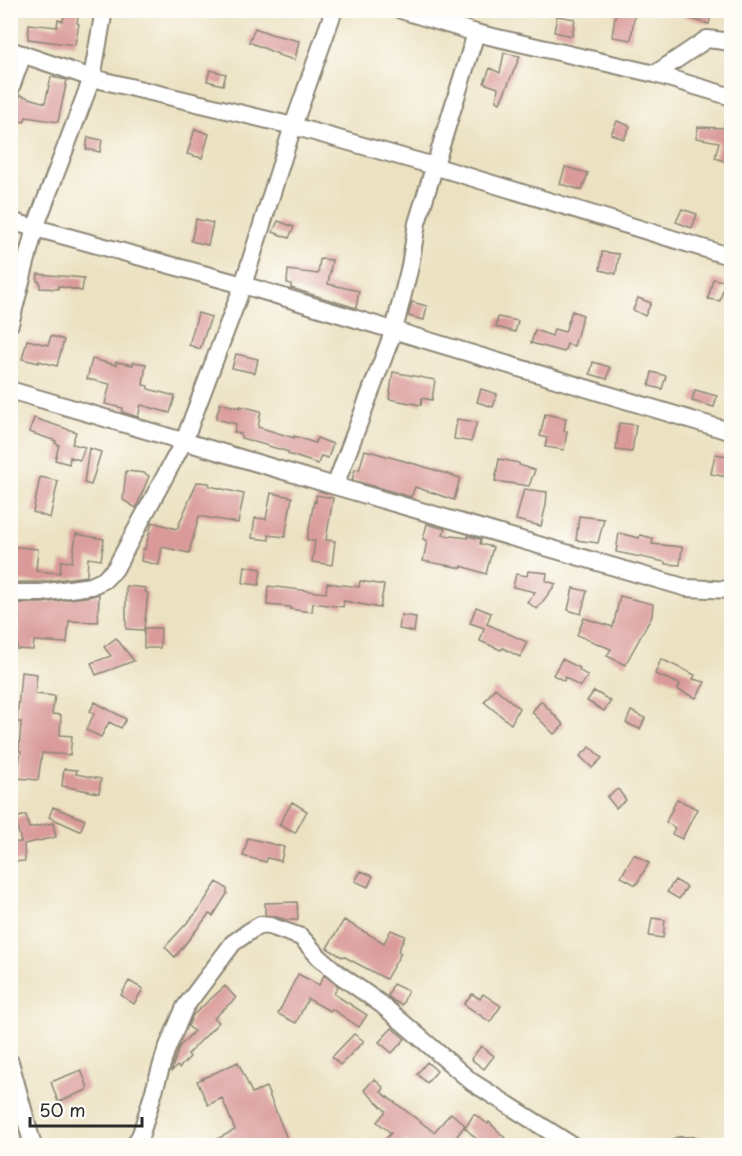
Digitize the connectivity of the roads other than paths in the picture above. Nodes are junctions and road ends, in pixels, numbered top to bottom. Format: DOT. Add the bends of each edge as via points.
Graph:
graph roads {
  1 [pos="104,10"];
  2 [pos="334,10"];
  3 [pos="401,10"];
  4 [pos="476,33"];
  5 [pos="732,42"];
  6 [pos="17,52"];
  7 [pos="655,74"];
  8 [pos="92,78"];
  9 [pos="10,90"];
  10 [pos="732,97"];
  11 [pos="292,126"];
  12 [pos="434,166"];
  13 [pos="10,220"];
  14 [pos="35,228"];
  15 [pos="732,256"];
  16 [pos="243,285"];
  17 [pos="10,324"];
  18 [pos="394,330"];
  19 [pos="10,390"];
  20 [pos="732,432"];
  21 [pos="184,441"];
  22 [pos="335,486"];
  23 [pos="732,590"];
  24 [pos="10,593"];
  25 [pos="10,1062"];
  26 [pos="33,1146"];
  27 [pos="134,1146"];
  28 [pos="573,1146"];
  1 -- 8 [label="street"];
  2 -- 11 [label="street"];
  3 -- 4 [label="street"];
  4 -- 7 [label="street"];
  4 -- 12 [label="street"];
  5 -- 7 [label="street" via="707,39"];
  6 -- 8 [label="street"];
  6 -- 9 [label="street"];
  7 -- 10 [label="street"];
  8 -- 11 [label="street"];
  8 -- 14 [label="street"];
  11 -- 12 [label="street"];
  11 -- 16 [label="street"];
  12 -- 15 [label="street"];
  12 -- 18 [label="street" via="417,223"];
  13 -- 14 [label="street"];
  14 -- 16 [label="street"];
  14 -- 17 [label="street"];
  16 -- 18 [label="street"];
  16 -- 21 [label="street"];
  18 -- 20 [label="street"];
  18 -- 22 [label="street"];
  19 -- 21 [label="street"];
  21 -- 22 [label="street"];
  21 -- 24 [label="street" via="115,569 104,579 91,586"];
  22 -- 23 [label="street" via="687,588"];
  25 -- 26 [label="street"];
  27 -- 28 [label="street" via="185,1007 233,944 260,925 301,937 340,975 381,1004 472,1082"];
}
